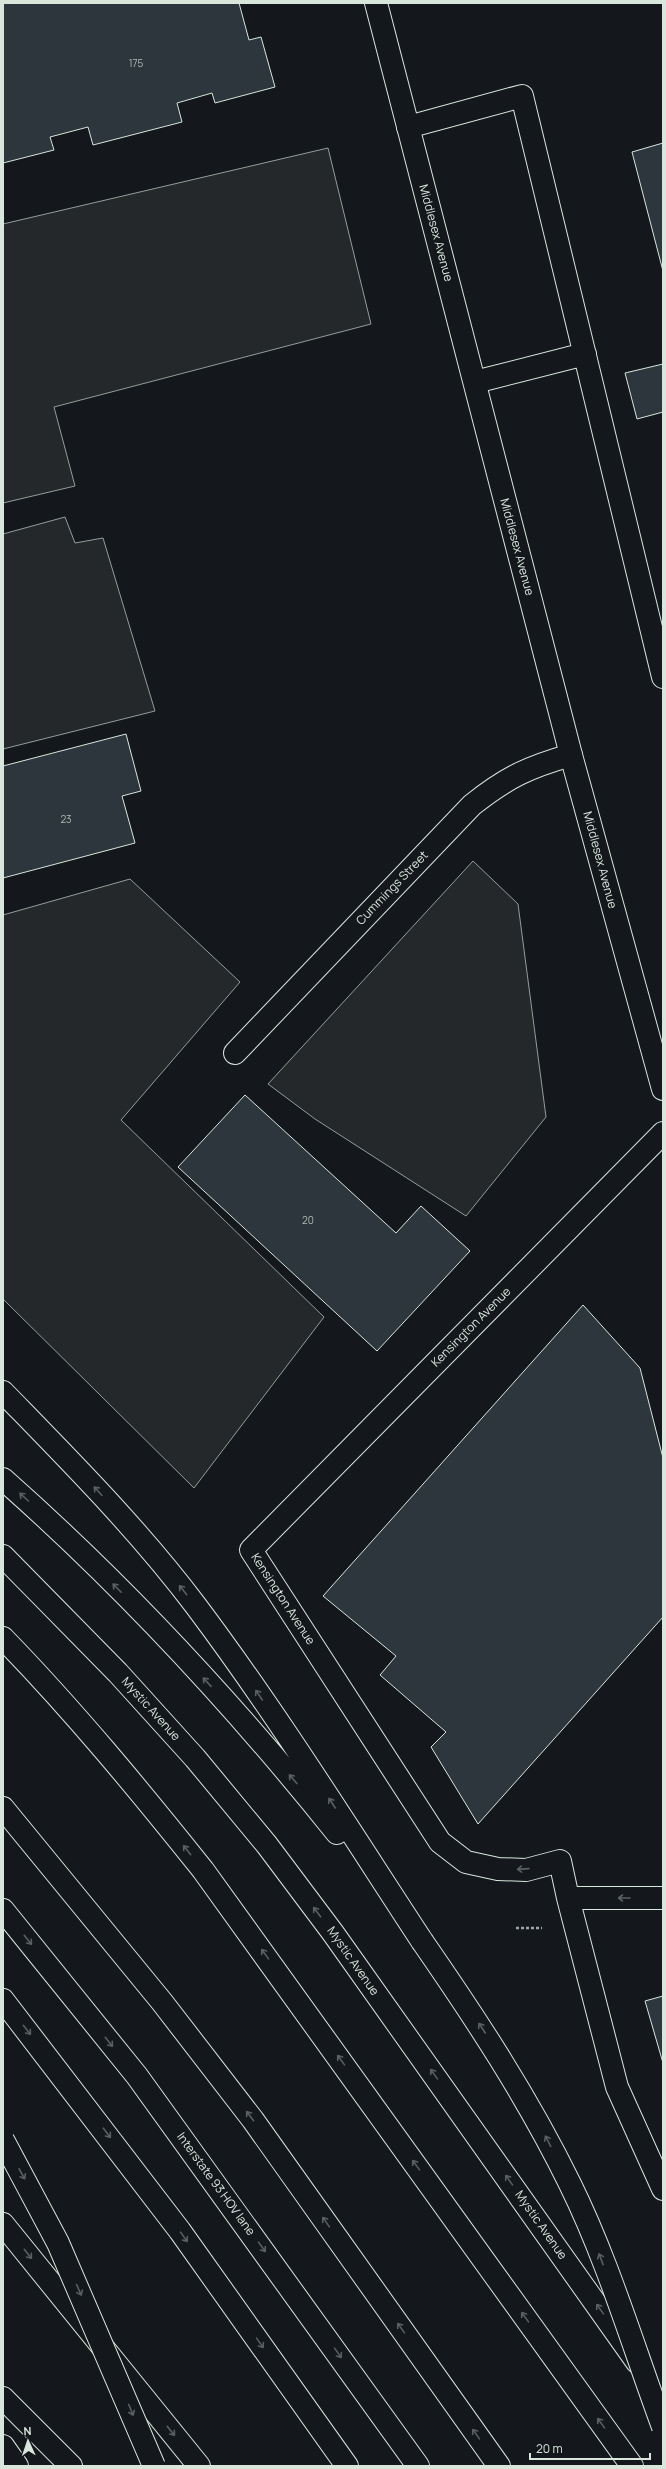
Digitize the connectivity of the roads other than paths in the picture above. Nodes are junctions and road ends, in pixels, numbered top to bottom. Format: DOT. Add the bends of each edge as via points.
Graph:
graph roads {
  1 [pos="376,3"];
  2 [pos="408,127"];
  3 [pos="585,354"];
  4 [pos="475,382"];
  5 [pos="663,677"];
  6 [pos="571,755"];
  7 [pos="235,1053"];
  8 [pos="663,1089"];
  9 [pos="663,1133"];
  10 [pos="3,1392"];
  11 [pos="3,1479"];
  12 [pos="3,1556"];
  13 [pos="3,1638"];
  14 [pos="3,1808"];
  15 [pos="568,1898"];
  16 [pos="663,1898"];
  17 [pos="3,1910"];
  18 [pos="422,1941"];
  19 [pos="3,2000"];
  20 [pos="3,2140"];
  21 [pos="663,2189"];
  22 [pos="3,2224"];
  23 [pos="3,2398"];
  24 [pos="663,2399"];
  25 [pos="663,2427"];
  26 [pos="3,2446"];
  27 [pos="16,2466"];
  28 [pos="71,2466"];
  29 [pos="154,2466"];
  30 [pos="199,2466"];
  31 [pos="347,2466"];
  32 [pos="418,2466"];
  33 [pos="499,2466"];
  34 [pos="632,2466"];
  1 -- 2 [label="main road, Middlesex Avenue"];
  2 -- 3 [label="main road" via="522,96"];
  2 -- 4 [label="main road, Middlesex Avenue"];
  3 -- 4 [label="main road"];
  3 -- 5 [label="main road"];
  4 -- 6 [label="main road, Middlesex Avenue"];
  6 -- 7 [label="main road, Cummings Street" via="533,766 499,784 472,805"];
  6 -- 8 [label="main road, Middlesex Avenue"];
  15 -- 9 [label="main road, Kensington Avenue, one-way" via="560,1861 526,1870 498,1869 466,1862 440,1842 251,1550"];
  18 -- 10 [label="main road, one-way" via="288,1736 196,1605 90,1482"];
  18 -- 11 [label="main road, one-way" via="307,1796 251,1731 152,1624 37,1509"];
  24 -- 12 [label="main road, Mystic Avenue, one-way" via="333,1933 267,1845 195,1758 118,1673"];
  34 -- 13 [label="main road, one-way" via="203,1870 75,1715"];
  33 -- 14 [label="main road, one-way" via="253,2120 157,1996"];
  16 -- 15 [label="main road, one-way"];
  15 -- 21 [label="main road" via="617,2087"];
  17 -- 32 [label="main road, Interstate 93 HOV lane, one-way" via="137,2076"];
  25 -- 18 [label="main road, one-way, bridge" via="597,2246 571,2185 515,2080"];
  19 -- 31 [label="main road, one-way" via="180,2231"];
  20 -- 29 [label="main road, one-way, bridge" via="58,2243"];
  22 -- 30 [label="main road, one-way"];
  23 -- 28 [label="main road"];
  26 -- 27 [label="main road"];
}
